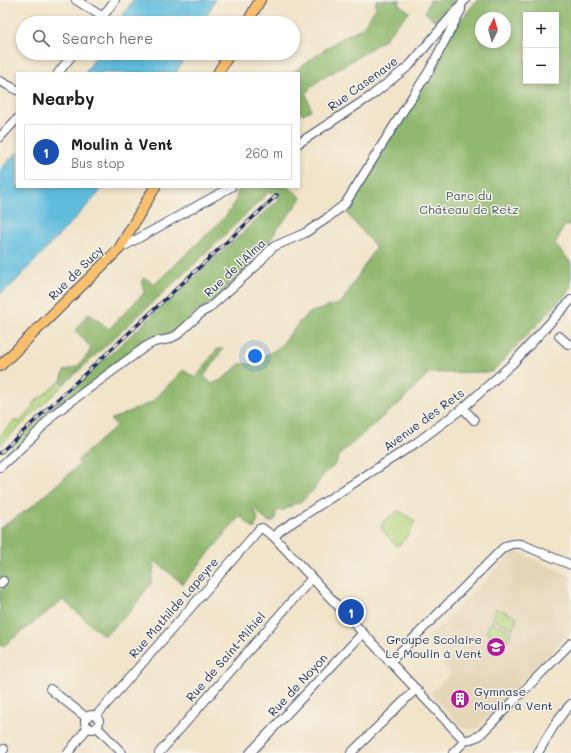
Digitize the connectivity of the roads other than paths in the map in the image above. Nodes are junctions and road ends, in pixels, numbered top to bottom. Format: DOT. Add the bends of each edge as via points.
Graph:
graph roads {
  1 [pos="76,0"];
  2 [pos="115,0"];
  3 [pos="260,0"];
  4 [pos="463,3"];
  5 [pos="96,16"];
  6 [pos="104,16"];
  7 [pos="251,16"];
  8 [pos="68,60"];
  9 [pos="226,60"];
  10 [pos="59,72"];
  11 [pos="219,72"];
  12 [pos="0,81"];
  13 [pos="16,89"];
  14 [pos="16,120"];
  15 [pos="0,137"];
  16 [pos="300,142"];
  17 [pos="154,188"];
  18 [pos="229,188"];
  19 [pos="119,249"];
  20 [pos="571,300"];
  21 [pos="559,336"];
  22 [pos="571,344"];
  23 [pos="0,366"];
  24 [pos="464,408"];
  25 [pos="474,420"];
  26 [pos="0,467"];
  27 [pos="274,537"];
  28 [pos="571,565"];
  29 [pos="312,578"];
  30 [pos="363,633"];
  31 [pos="571,643"];
  32 [pos="390,662"];
  33 [pos="50,689"];
  34 [pos="416,689"];
  35 [pos="571,704"];
  36 [pos="96,716"];
  37 [pos="87,718"];
  38 [pos="88,727"];
  39 [pos="97,727"];
  40 [pos="465,741"];
  41 [pos="68,753"];
  42 [pos="122,753"];
  43 [pos="159,753"];
  44 [pos="250,753"];
  45 [pos="352,753"];
  46 [pos="453,753"];
  47 [pos="538,753"];
  1 -- 5 [label="street"];
  2 -- 6 [label="street"];
  3 -- 7 [label="main road"];
  4 -- 16 [label="street, Rue Casenave" via="410,65 371,96"];
  4 -- 26 [label="street, Rue de l'Alma" via="430,71 345,204 305,233 271,249 256,266 177,335 144,347 54,414"];
  8 -- 10 [label="street"];
  9 -- 11 [label="main road"];
  12 -- 13 [label="street"];
  14 -- 15 [label="street"];
  17 -- 19 [label="main road, Rue de Sucy"];
  18 -- 19 [label="street"];
  19 -- 23 [label="main road, Rue de Sucy"];
  20 -- 24 [label="street, Avenue des Rets" via="512,364"];
  21 -- 22 [label="street"];
  24 -- 25 [label="street"];
  24 -- 27 [label="street, Avenue des Rets" via="416,443 283,528"];
  27 -- 29 [label="street"];
  27 -- 36 [label="street, Rue Mathilde Lapeyre" via="264,529 259,529"];
  28 -- 32 [label="street" via="521,544 510,544 503,548"];
  29 -- 30 [label="street"];
  29 -- 43 [label="street, Rue de Saint-Mihiel"];
  30 -- 32 [label="street"];
  30 -- 44 [label="street, Rue de Noyon"];
  31 -- 40 [label="street" via="479,736"];
  32 -- 34 [label="street"];
  33 -- 37 [label="street"];
  34 -- 40 [label="street"];
  34 -- 45 [label="street"];
  35 -- 47 [label="street"];
  36 -- 37 [label="street"];
  36 -- 39 [label="street" via="99,721"];
  37 -- 38 [label="street" via="85,722"];
  38 -- 39 [label="street"];
  38 -- 41 [label="street"];
  39 -- 42 [label="street"];
  40 -- 46 [label="street"];
}
